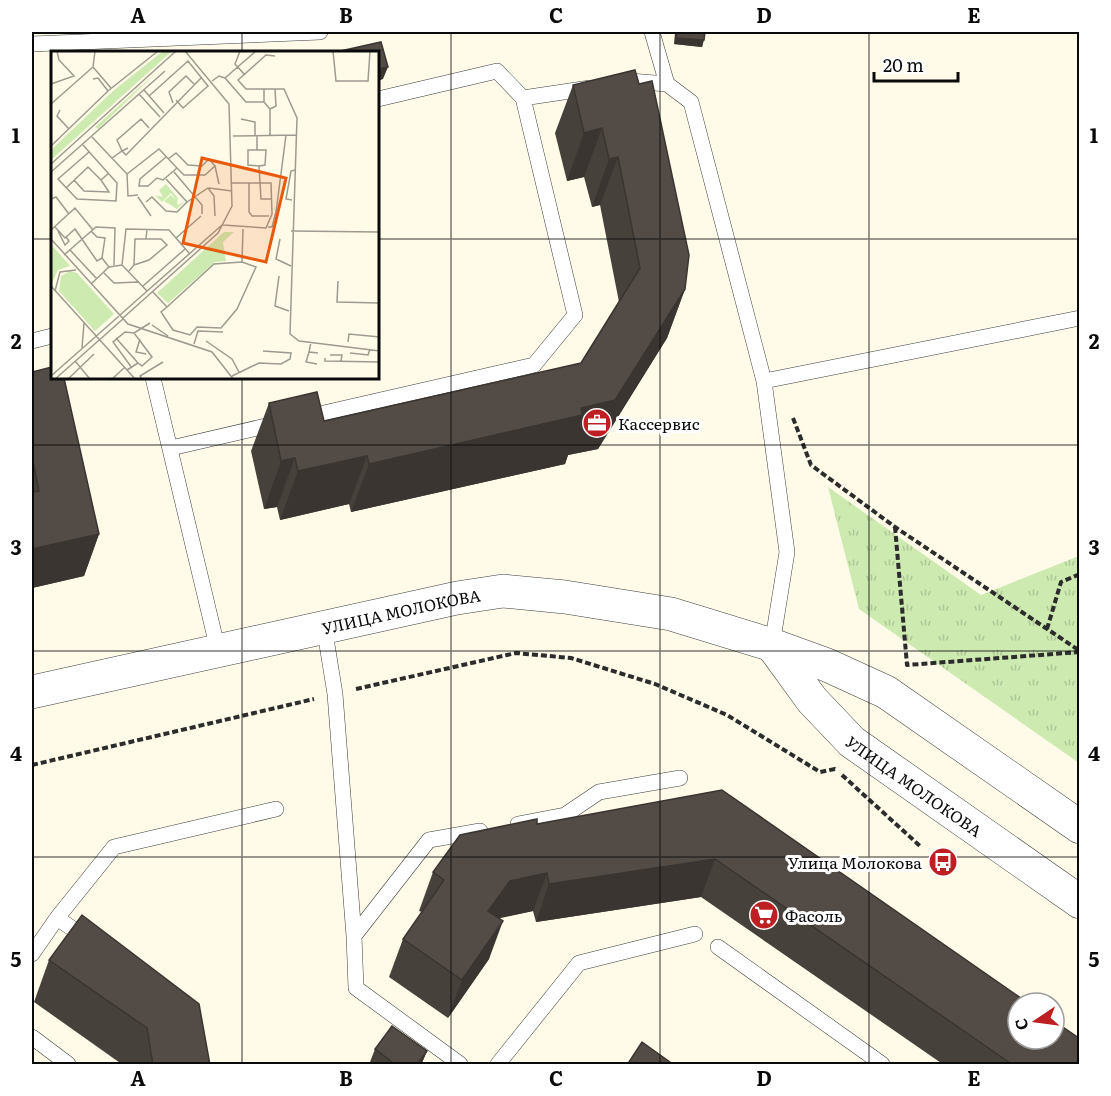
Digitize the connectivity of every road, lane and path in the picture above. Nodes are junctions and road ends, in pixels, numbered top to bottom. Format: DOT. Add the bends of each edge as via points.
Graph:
graph roads {
  1 [pos="320,32"];
  2 [pos="652,32"];
  3 [pos="32,44"];
  4 [pos="667,84"];
  5 [pos="523,98"];
  6 [pos="380,99"];
  7 [pos="1080,318"];
  8 [pos="51,336"];
  9 [pos="32,341"];
  10 [pos="154,380"];
  11 [pos="764,381"];
  12 [pos="793,418"];
  13 [pos="171,448"];
  14 [pos="896,527"];
  15 [pos="1080,574"];
  16 [pos="324,626"];
  17 [pos="1047,629"];
  18 [pos="772,645"];
  19 [pos="218,650"];
  20 [pos="1080,651"];
  21 [pos="32,692"];
  22 [pos="335,694"];
  23 [pos="32,765"];
  24 [pos="680,778"];
  25 [pos="276,809"];
  26 [pos="1080,827"];
  27 [pos="920,846"];
  28 [pos="1080,902"];
  29 [pos="57,918"];
  30 [pos="695,934"];
  31 [pos="354,936"];
  32 [pos="718,947"];
  33 [pos="105,951"];
  34 [pos="32,954"];
  35 [pos="32,1037"];
  36 [pos="68,1065"];
  37 [pos="460,1065"];
  38 [pos="498,1065"];
  39 [pos="882,1065"];
  1 -- 3 [label="lane"];
  2 -- 4 [label="lane"];
  4 -- 5 [label="lane" via="630,81"];
  4 -- 11 [label="lane" via="691,102"];
  5 -- 6 [label="lane" via="497,71"];
  5 -- 13 [label="lane" via="575,315 534,364"];
  7 -- 11 [label="lane"];
  8 -- 9 [label="lane"];
  10 -- 13 [label="lane"];
  11 -- 18 [label="lane" via="787,552"];
  12 -- 14 [label="path" via="811,465"];
  13 -- 19 [label="lane"];
  14 -- 17 [label="path"];
  14 -- 20 [label="path" via="907,665"];
  15 -- 17 [label="path" via="1062,582"];
  16 -- 18 [label="street, УЛИЦА МОЛОКОВА" via="503,591 672,614"];
  16 -- 19 [label="street, УЛИЦА МОЛОКОВА"];
  16 -- 22 [label="lane"];
  17 -- 20 [label="path"];
  18 -- 26 [label="street, УЛИЦА МОЛОКОВА" via="886,692"];
  18 -- 28 [label="street, УЛИЦА МОЛОКОВА" via="812,700 852,742"];
  19 -- 21 [label="street, УЛИЦА МОЛОКОВА"];
  22 -- 23 [label="path"];
  22 -- 27 [label="path" via="516,653 571,658 655,684 727,715 820,772 835,769"];
  22 -- 31 [label="lane"];
  24 -- 31 [label="lane" via="599,792 565,815 429,840"];
  25 -- 29 [label="lane" via="114,847"];
  29 -- 33 [label="lane"];
  29 -- 34 [label="lane"];
  30 -- 38 [label="lane" via="579,963"];
  31 -- 37 [label="lane" via="356,988"];
  32 -- 39 [label="lane"];
  35 -- 36 [label="lane"];
}
